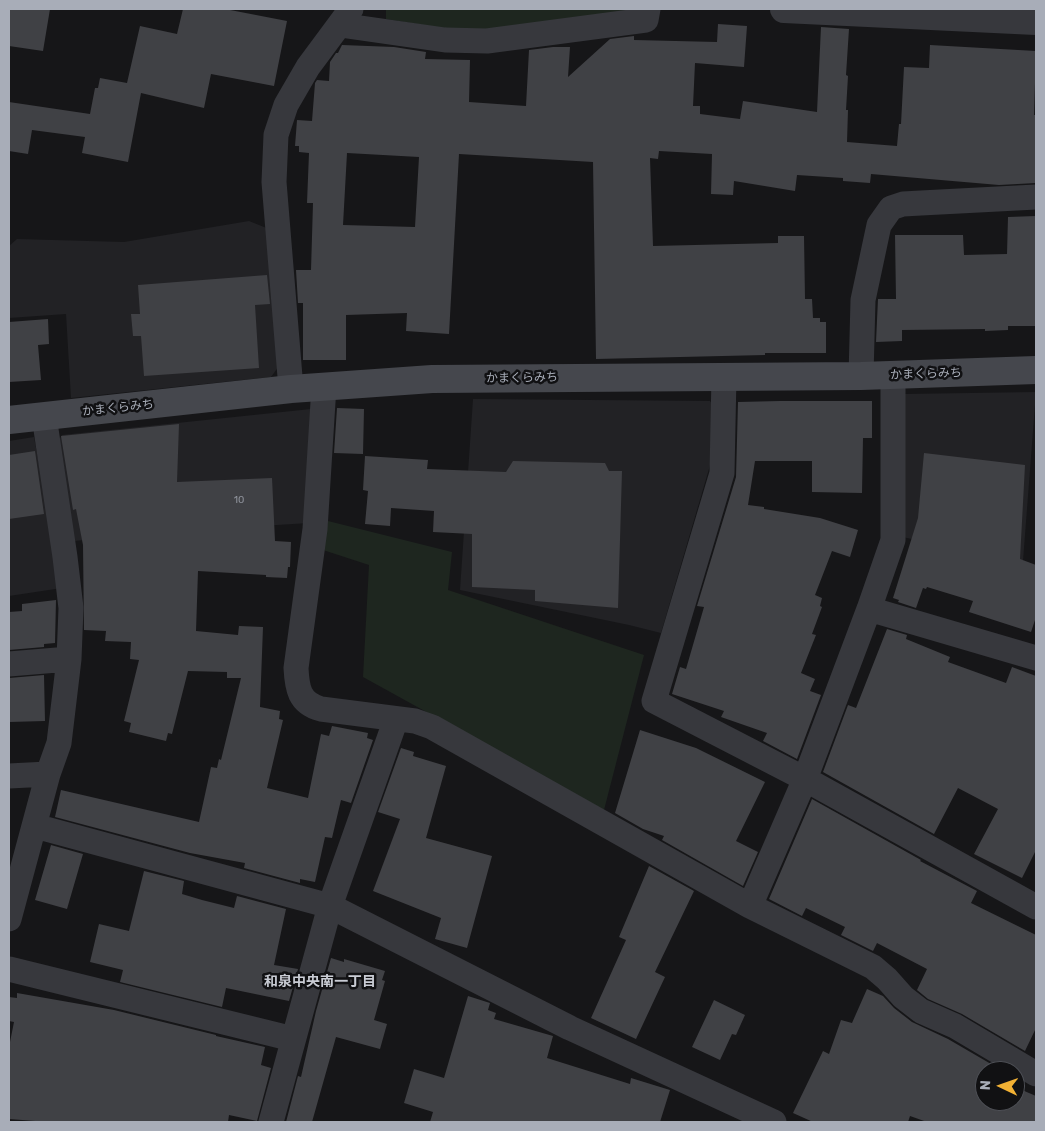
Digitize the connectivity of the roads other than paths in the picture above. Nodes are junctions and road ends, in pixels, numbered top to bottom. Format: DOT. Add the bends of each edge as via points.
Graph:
graph roads {
  1 [pos="648,9"];
  2 [pos="784,9"];
  3 [pos="346,17"];
  4 [pos="1036,20"];
  5 [pos="1036,197"];
  6 [pos="1036,370"];
  7 [pos="893,375"];
  8 [pos="724,376"];
  9 [pos="861,376"];
  10 [pos="324,386"];
  11 [pos="291,389"];
  12 [pos="44,416"];
  13 [pos="9,420"];
  14 [pos="869,609"];
  15 [pos="1036,658"];
  16 [pos="69,659"];
  17 [pos="9,664"];
  18 [pos="396,719"];
  19 [pos="48,774"];
  20 [pos="9,776"];
  21 [pos="805,779"];
  22 [pos="36,826"];
  23 [pos="330,906"];
  24 [pos="750,906"];
  25 [pos="1036,907"];
  26 [pos="9,920"];
  27 [pos="9,969"];
  28 [pos="293,1039"];
  29 [pos="1034,1067"];
  30 [pos="271,1122"];
  31 [pos="774,1122"];
  1 -- 3 [label="street" via="646,20 487,41 445,40"];
  2 -- 4 [label="street"];
  3 -- 11 [label="street" via="308,67 286,105 276,135 274,182"];
  5 -- 9 [label="street" via="903,204 891,208 879,225 863,300"];
  6 -- 7 [label="main road, かまくらみち"];
  7 -- 9 [label="main road, かまくらみち"];
  7 -- 14 [label="street" via="893,540"];
  8 -- 9 [label="main road, かまくらみち"];
  8 -- 10 [label="main road, かまくらみち" via="432,379"];
  8 -- 21 [label="street" via="722,473 654,701"];
  10 -- 11 [label="main road, かまくらみち"];
  10 -- 18 [label="street" via="315,529 296,680 300,692 312,707"];
  11 -- 12 [label="main road, かまくらみち"];
  12 -- 13 [label="main road, かまくらみち"];
  12 -- 16 [label="street" via="70,600"];
  14 -- 15 [label="street"];
  14 -- 21 [label="street"];
  16 -- 17 [label="street"];
  16 -- 19 [label="street" via="59,743"];
  18 -- 23 [label="street"];
  18 -- 24 [label="street" via="432,727"];
  19 -- 20 [label="street"];
  19 -- 22 [label="street"];
  21 -- 24 [label="street"];
  21 -- 25 [label="street"];
  22 -- 23 [label="street"];
  22 -- 26 [label="street"];
  23 -- 28 [label="street"];
  23 -- 31 [label="street" via="570,1028"];
  24 -- 29 [label="street" via="873,967 902,997 921,1011"];
  27 -- 28 [label="street"];
  28 -- 30 [label="street"];
}
